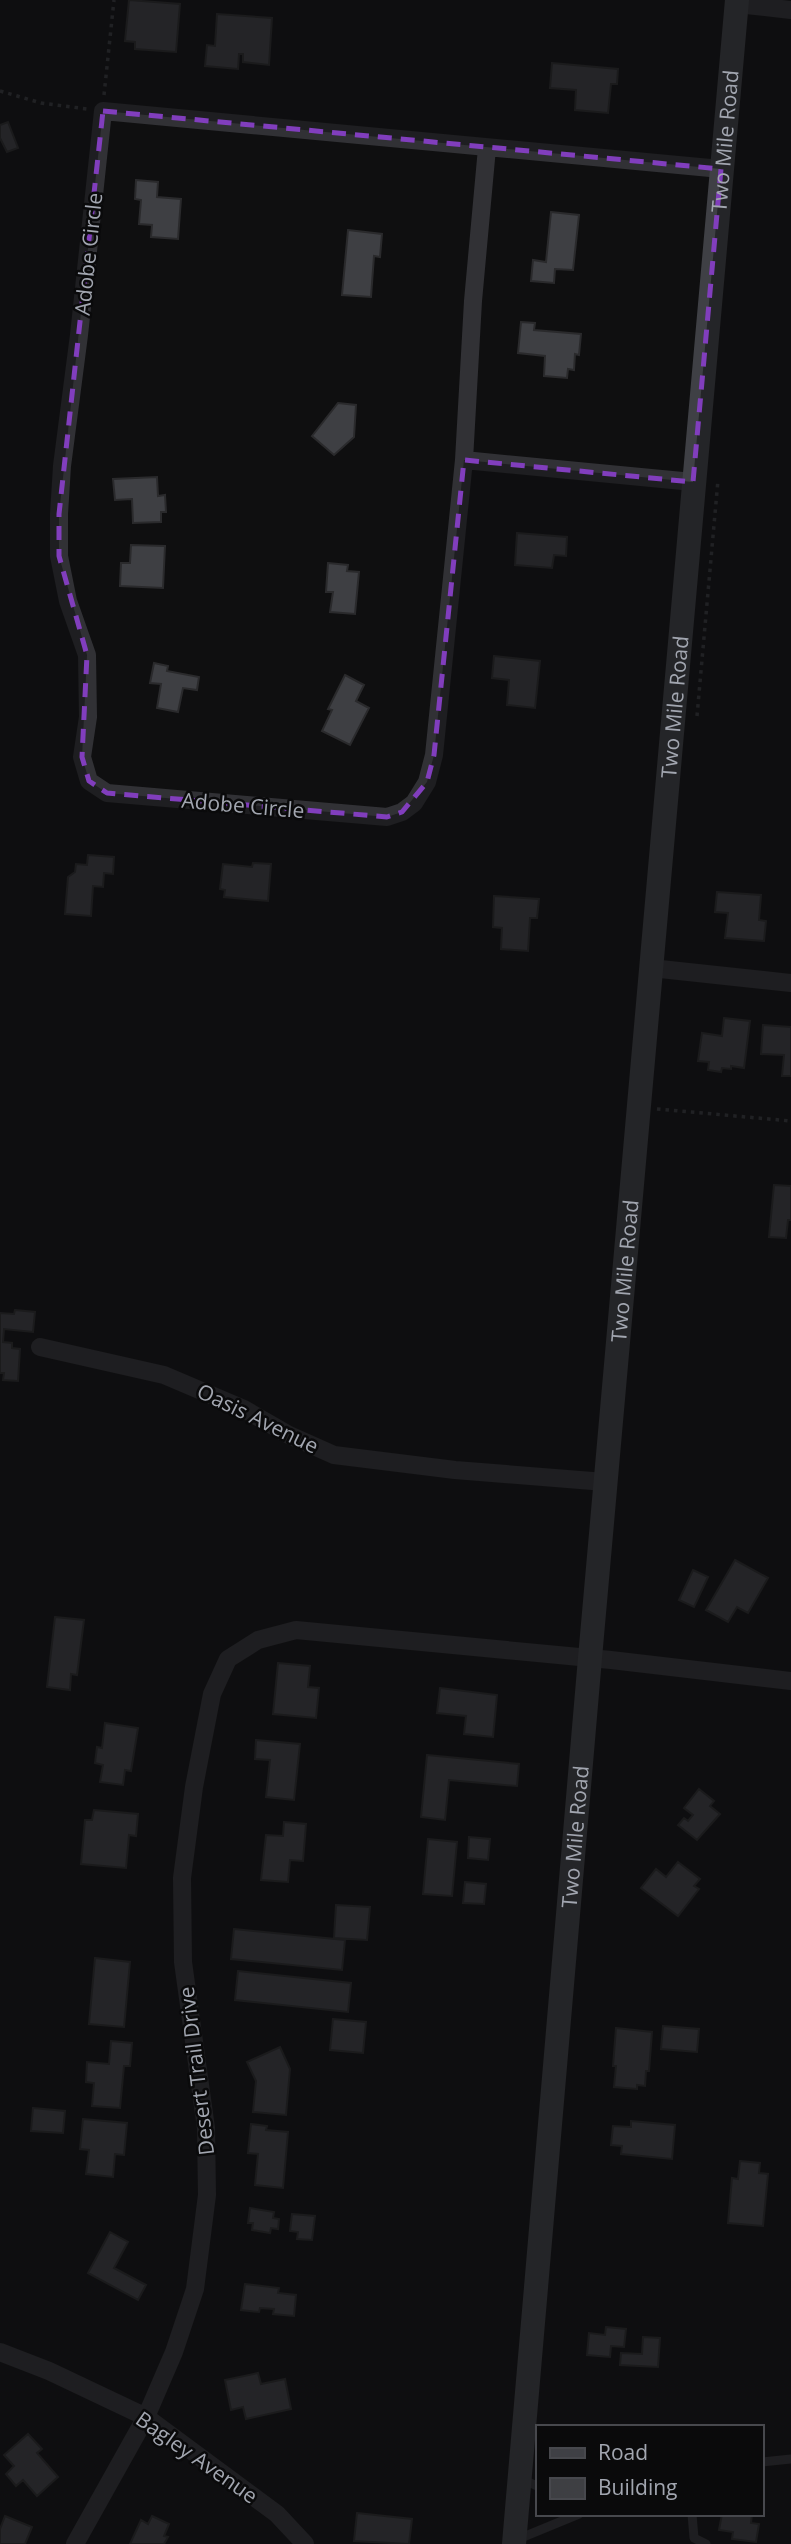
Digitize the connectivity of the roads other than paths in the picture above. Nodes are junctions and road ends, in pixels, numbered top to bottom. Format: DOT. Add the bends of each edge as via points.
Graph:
graph roads {
  1 [pos="737,2"];
  2 [pos="791,10"];
  3 [pos="487,148"];
  4 [pos="721,169"];
  5 [pos="464,460"];
  6 [pos="693,482"];
  7 [pos="650,968"];
  8 [pos="791,983"];
  9 [pos="40,1347"];
  10 [pos="605,1482"];
  11 [pos="590,1658"];
  12 [pos="791,1681"];
  13 [pos="0,2352"];
  14 [pos="146,2417"];
  15 [pos="791,2459"];
  16 [pos="763,2462"];
  17 [pos="529,2482"];
  18 [pos="574,2516"];
  19 [pos="692,2516"];
  20 [pos="514,2542"];
  21 [pos="75,2544"];
  22 [pos="305,2544"];
  23 [pos="706,2544"];
  1 -- 2 [label="street"];
  1 -- 4 [label="main road, Two Mile Road"];
  3 -- 4 [label="street"];
  3 -- 5 [label="street, Adobe Circle"];
  3 -- 5 [label="street, Adobe Circle" via="103,111 59,514 61,567 87,654 88,717 82,757 89,782 107,793 387,817 414,803 427,782 434,755"];
  4 -- 6 [label="main road, Two Mile Road"];
  5 -- 6 [label="street"];
  6 -- 7 [label="main road, Two Mile Road"];
  7 -- 8 [label="street"];
  7 -- 10 [label="main road, Two Mile Road"];
  9 -- 10 [label="street, Oasis Avenue" via="164,1375 334,1455"];
  10 -- 11 [label="main road, Two Mile Road"];
  11 -- 12 [label="street"];
  11 -- 14 [label="street, Desert Trail Drive" via="296,1630 258,1640 228,1659 212,1694 182,1878 183,1962 206,2128 207,2194 195,2289"];
  11 -- 17 [label="main road, Two Mile Road"];
  13 -- 14 [label="street, Bagley Avenue"];
  14 -- 21 [label="street, Desert Trail Drive"];
  14 -- 22 [label="street, Bagley Avenue" via="277,2514"];
  15 -- 16 [label="lane"];
  17 -- 20 [label="main road, Two Mile Road"];
  18 -- 20 [label="lane"];
  19 -- 23 [label="lane" via="694,2538"];
}
